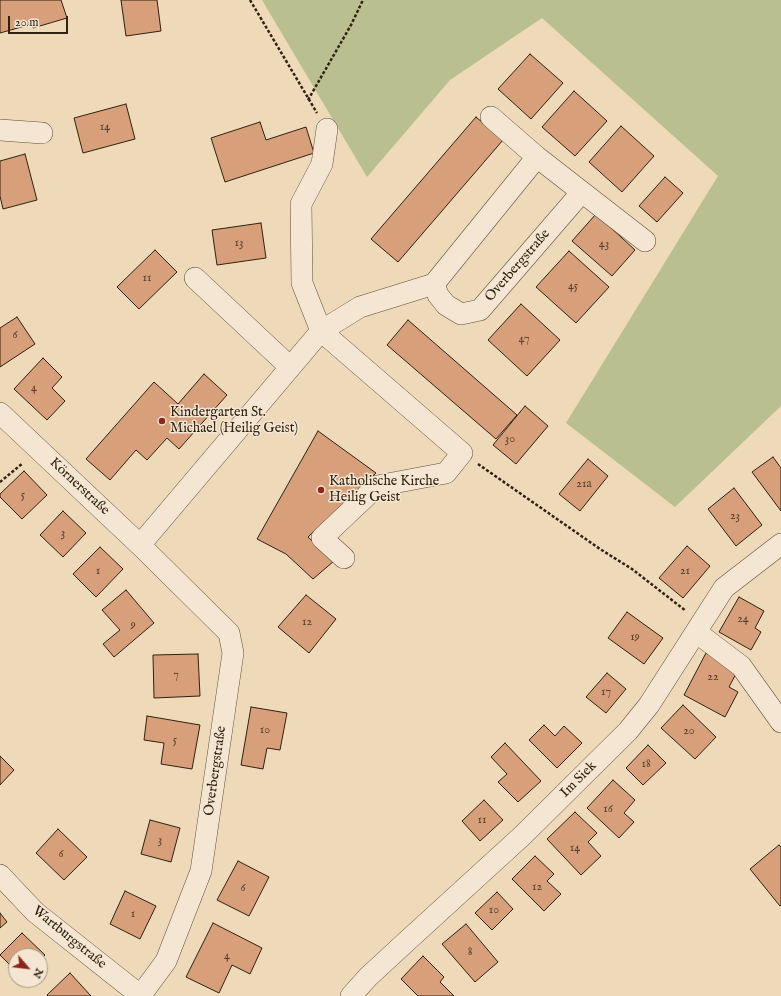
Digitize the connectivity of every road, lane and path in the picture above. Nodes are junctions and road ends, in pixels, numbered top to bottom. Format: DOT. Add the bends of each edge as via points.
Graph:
graph roads {
  1 [pos="250,0"];
  2 [pos="363,0"];
  3 [pos="308,101"];
  4 [pos="491,117"];
  5 [pos="327,129"];
  6 [pos="0,130"];
  7 [pos="42,133"];
  8 [pos="537,157"];
  9 [pos="581,193"];
  10 [pos="645,241"];
  11 [pos="195,278"];
  12 [pos="434,284"];
  13 [pos="321,331"];
  14 [pos="290,367"];
  15 [pos="0,413"];
  16 [pos="38,449"];
  17 [pos="462,453"];
  18 [pos="0,482"];
  19 [pos="781,544"];
  20 [pos="140,545"];
  21 [pos="344,558"];
  22 [pos="157,562"];
  23 [pos="698,627"];
  24 [pos="781,722"];
  25 [pos="0,875"];
  26 [pos="141,996"];
  27 [pos="351,996"];
  1 -- 3 [label="path"];
  2 -- 3 [label="path"];
  3 -- 5 [label="path"];
  4 -- 8 [label="street"];
  5 -- 13 [label="street" via="322,164 302,204 302,283"];
  6 -- 7 [label="street"];
  8 -- 9 [label="street"];
  8 -- 12 [label="street"];
  9 -- 10 [label="street"];
  9 -- 12 [label="street, Overbergstraße" via="480,310 461,314 446,305"];
  11 -- 14 [label="street"];
  12 -- 13 [label="street" via="360,307"];
  13 -- 14 [label="street"];
  13 -- 17 [label="street"];
  14 -- 20 [label="street"];
  15 -- 16 [label="street, Körnerstraße"];
  16 -- 18 [label="path"];
  16 -- 20 [label="street, Körnerstraße"];
  17 -- 21 [label="street" via="446,473 377,486 322,538"];
  17 -- 23 [label="path" via="632,570"];
  19 -- 23 [label="street, Im Siek" via="724,588"];
  20 -- 22 [label="street, Körnerstraße"];
  22 -- 26 [label="street, Overbergstraße" via="229,633 233,653 201,871 166,961"];
  23 -- 24 [label="street" via="741,666"];
  23 -- 27 [label="street, Im Siek" via="649,705 628,731 522,836 407,940"];
  25 -- 26 [label="street, Wartburgstraße" via="34,912"];
}
